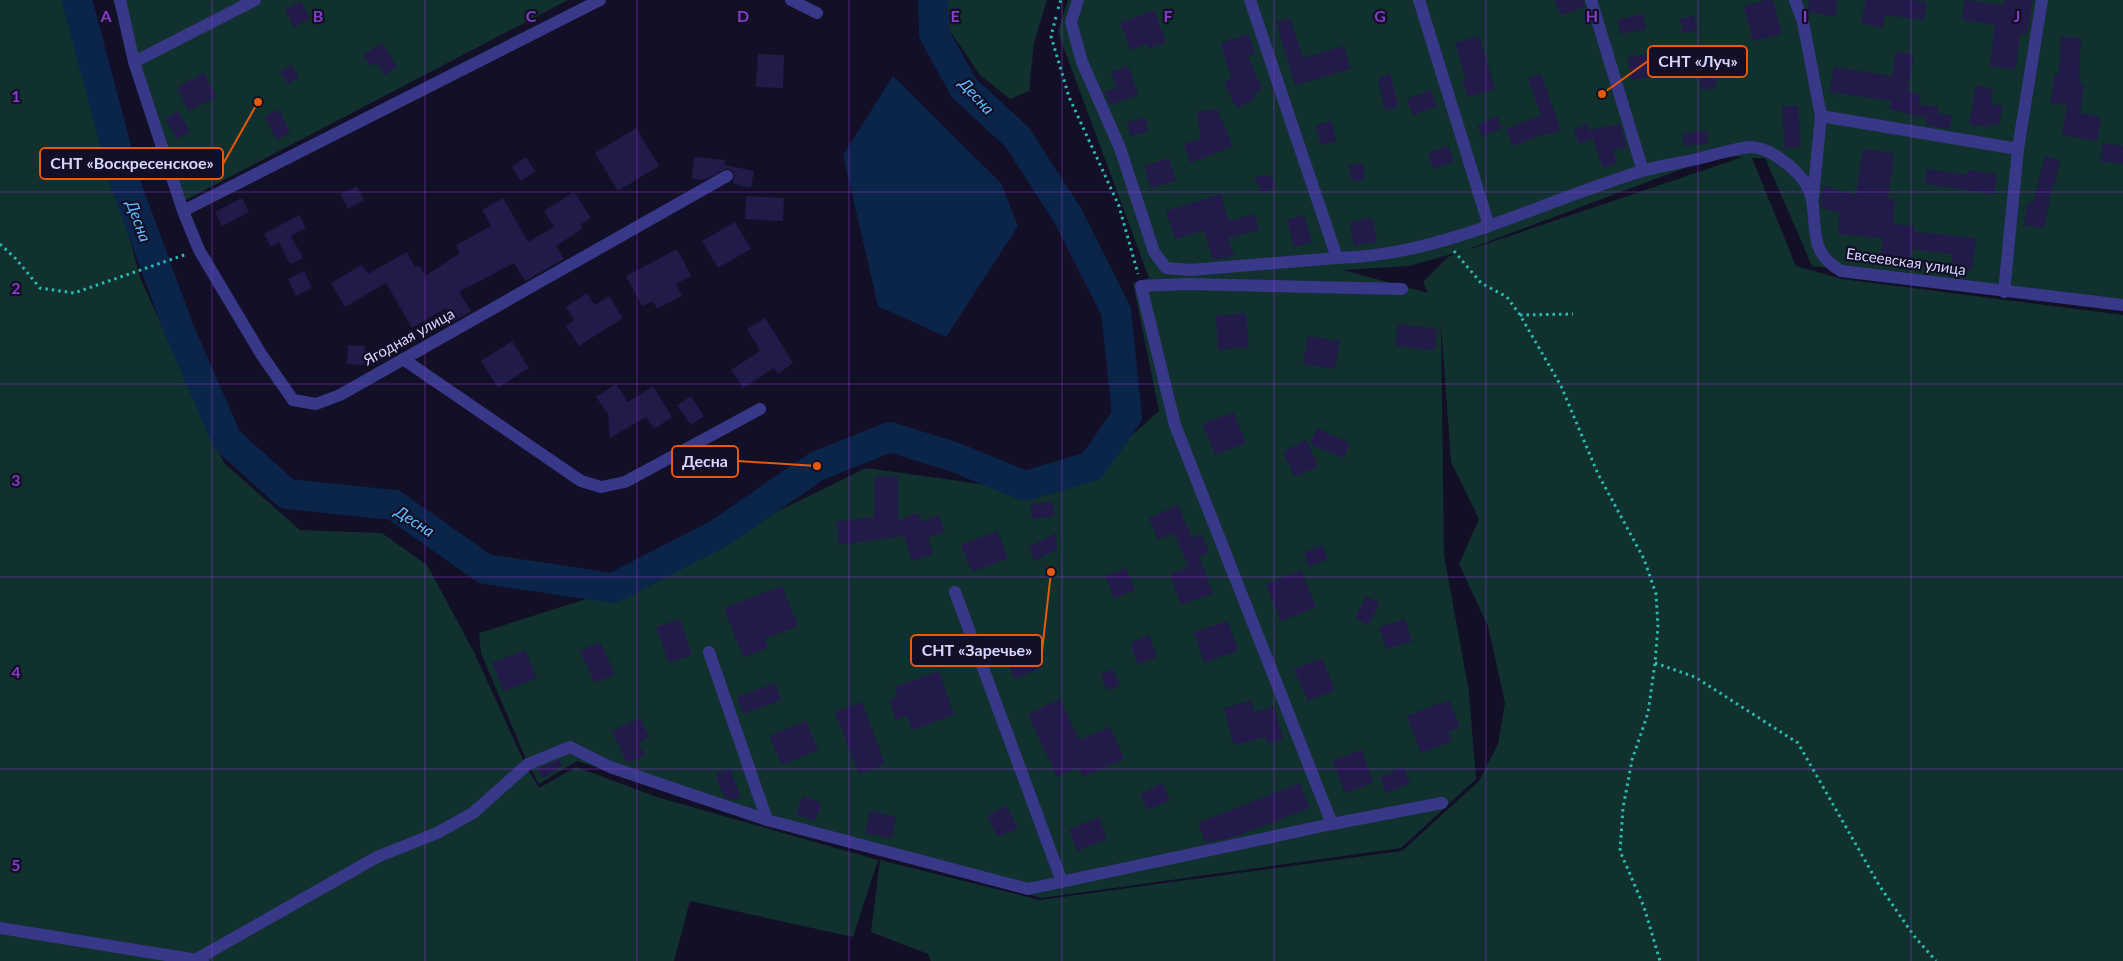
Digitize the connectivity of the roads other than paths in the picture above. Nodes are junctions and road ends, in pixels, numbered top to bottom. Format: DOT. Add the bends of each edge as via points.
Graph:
graph roads {
  1 [pos="120,0"];
  2 [pos="256,0"];
  3 [pos="600,0"];
  4 [pos="791,0"];
  5 [pos="1078,0"];
  6 [pos="1250,0"];
  7 [pos="1419,0"];
  8 [pos="1591,0"];
  9 [pos="1795,0"];
  10 [pos="2042,0"];
  11 [pos="817,13"];
  12 [pos="134,62"];
  13 [pos="1821,116"];
  14 [pos="2018,149"];
  15 [pos="1643,171"];
  16 [pos="727,176"];
  17 [pos="1814,197"];
  18 [pos="183,211"];
  19 [pos="1489,226"];
  20 [pos="1337,258"];
  21 [pos="1402,289"];
  22 [pos="2004,292"];
  23 [pos="2123,305"];
  24 [pos="403,359"];
  25 [pos="760,409"];
  26 [pos="955,592"];
  27 [pos="709,652"];
  28 [pos="1442,803"];
  29 [pos="766,820"];
  30 [pos="1332,824"];
  31 [pos="1062,882"];
  32 [pos="0,928"];
  33 [pos="200,960"];
  1 -- 12 [label="street, Ягодная улица"];
  2 -- 12 [label="street"];
  3 -- 18 [label="street"];
  4 -- 11 [label="street"];
  5 -- 20 [label="street" via="1071,22 1082,62 1120,148 1154,252 1166,268 1190,270"];
  6 -- 20 [label="street"];
  7 -- 19 [label="street"];
  8 -- 15 [label="street"];
  9 -- 13 [label="street, Евсеевская улица" via="1804,22"];
  10 -- 14 [label="street"];
  12 -- 18 [label="street, Ягодная улица"];
  13 -- 14 [label="street"];
  13 -- 17 [label="street, Евсеевская улица"];
  14 -- 22 [label="street"];
  15 -- 17 [label="street" via="1751,147 1780,157 1802,177"];
  15 -- 19 [label="street"];
  16 -- 24 [label="street, Ягодная улица"];
  17 -- 22 [label="street, Евсеевская улица" via="1815,240 1820,253 1842,271"];
  18 -- 24 [label="street, Ягодная улица" via="199,250 261,354 293,400 316,404 340,395"];
  19 -- 20 [label="street" via="1447,240 1376,256"];
  21 -- 30 [label="street" via="1187,284 1141,286 1174,425"];
  22 -- 23 [label="street, Евсеевская улица"];
  24 -- 25 [label="street" via="581,481 601,487 625,482"];
  26 -- 31 [label="street"];
  27 -- 29 [label="street"];
  28 -- 30 [label="street"];
  29 -- 31 [label="street" via="1028,889"];
  29 -- 33 [label="street" via="610,767 570,748 528,764 473,813 445,829 378,857"];
  30 -- 31 [label="street"];
  32 -- 33 [label="street"];
}
